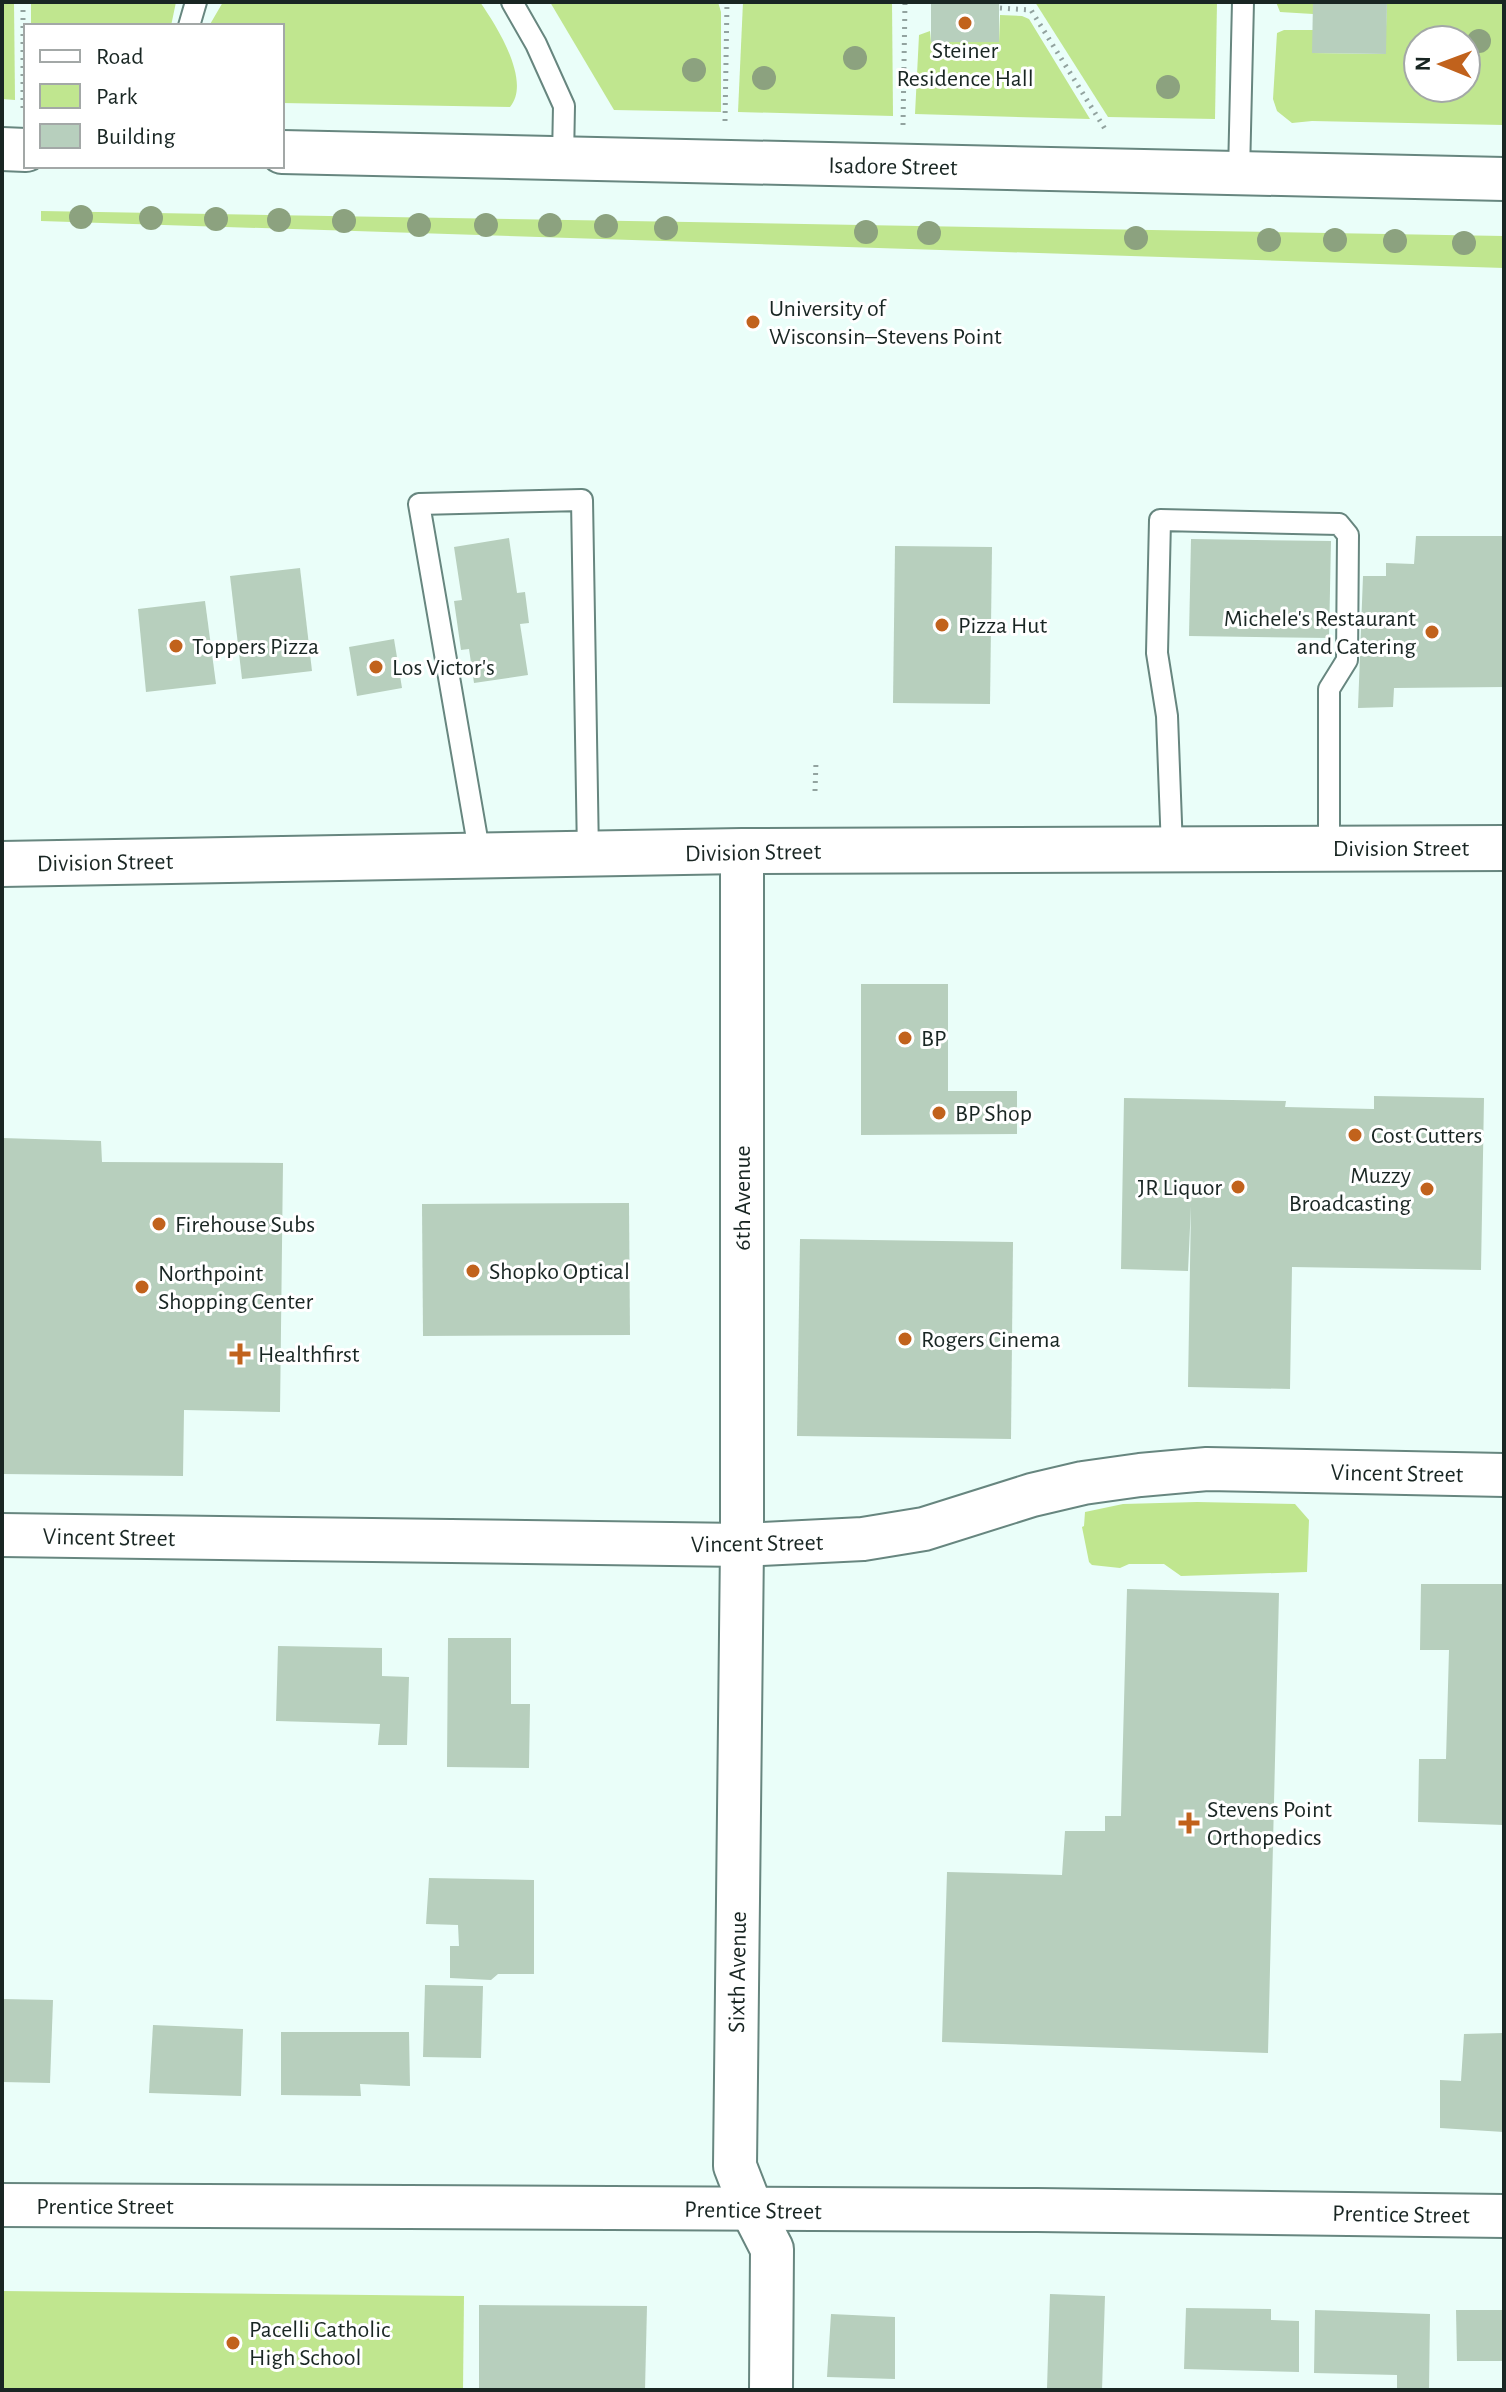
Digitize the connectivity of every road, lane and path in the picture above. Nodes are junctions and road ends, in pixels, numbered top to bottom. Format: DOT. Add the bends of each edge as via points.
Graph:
graph roads {
  1 [pos="23,2"];
  2 [pos="196,2"];
  3 [pos="512,2"];
  4 [pos="727,2"];
  5 [pos="905,2"];
  6 [pos="1243,2"];
  7 [pos="1000,8"];
  8 [pos="190,24"];
  9 [pos="725,122"];
  10 [pos="903,126"];
  11 [pos="24,130"];
  12 [pos="1105,130"];
  13 [pos="2,149"];
  14 [pos="284,152"];
  15 [pos="563,158"];
  16 [pos="1239,173"];
  17 [pos="1504,179"];
  18 [pos="816,762"];
  19 [pos="815,791"];
  20 [pos="1504,848"];
  21 [pos="1172,849"];
  22 [pos="1329,849"];
  23 [pos="742,851"];
  24 [pos="588,854"];
  25 [pos="480,856"];
  26 [pos="2,864"];
  27 [pos="1504,1475"];
  28 [pos="2,1535"];
  29 [pos="742,1545"];
  30 [pos="2,2205"];
  31 [pos="752,2210"];
  32 [pos="1504,2216"];
  33 [pos="771,2390"];
  1 -- 11 [label="path"];
  2 -- 8 [label="lane"];
  3 -- 15 [label="lane" via="564,106"];
  4 -- 9 [label="path"];
  5 -- 10 [label="path"];
  6 -- 16 [label="lane"];
  7 -- 12 [label="path" via="1031,10"];
  11 -- 13 [label="street"];
  14 -- 15 [label="street, Isadore Street"];
  15 -- 16 [label="street, Isadore Street"];
  16 -- 17 [label="street, Isadore Street"];
  18 -- 19 [label="path"];
  20 -- 22 [label="main road, Division Street"];
  21 -- 22 [label="main road, Division Street"];
  21 -- 22 [label="lane" via="1167,716 1157,653 1160,520 1339,524 1348,535 1347,660 1329,689"];
  21 -- 23 [label="main road, Division Street"];
  23 -- 24 [label="main road, Division Street"];
  23 -- 29 [label="street, 6th Avenue"];
  24 -- 25 [label="main road, Division Street"];
  24 -- 25 [label="lane" via="582,500 419,504"];
  25 -- 26 [label="main road, Division Street"];
  27 -- 29 [label="street, Vincent Street" via="1207,1469 1140,1475 1032,1495 924,1529 863,1539"];
  28 -- 29 [label="street, Vincent Street"];
  29 -- 31 [label="street, Sixth Avenue" via="735,2166"];
  30 -- 31 [label="street, Prentice Street"];
  31 -- 32 [label="street, Prentice Street"];
  31 -- 33 [label="street, Sixth Avenue" via="772,2249"];
}
